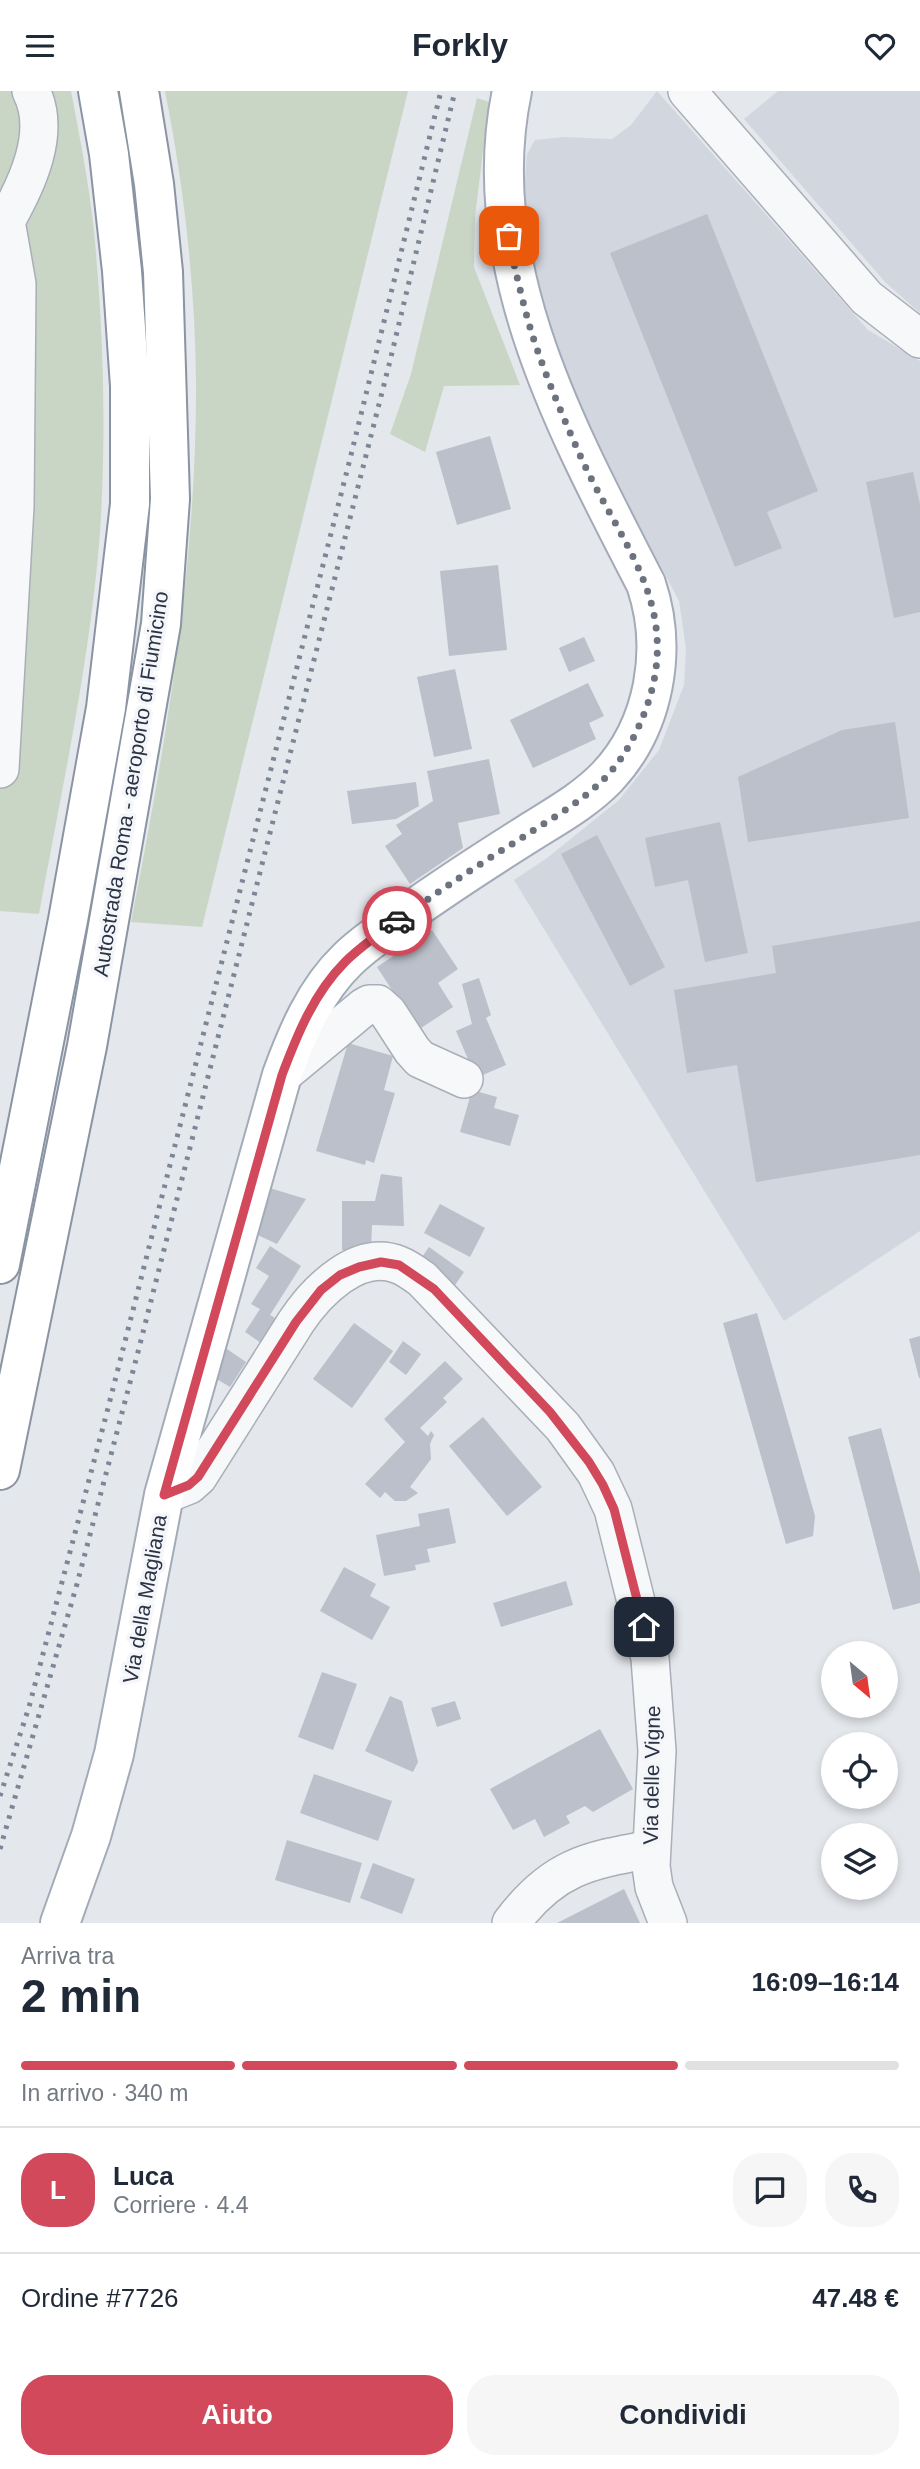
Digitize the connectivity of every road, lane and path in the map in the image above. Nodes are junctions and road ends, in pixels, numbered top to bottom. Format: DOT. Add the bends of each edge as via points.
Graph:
graph roads {
  1 [pos="31,91"];
  2 [pos="97,91"];
  3 [pos="139,91"];
  4 [pos="512,91"];
  5 [pos="687,91"];
  6 [pos="3,216"];
  7 [pos="920,339"];
  8 [pos="0,769"];
  9 [pos="282,1075"];
  10 [pos="464,1079"];
  11 [pos="0,1264"];
  12 [pos="0,1469"];
  13 [pos="164,1495"];
  14 [pos="651,1849"];
  15 [pos="60,1923"];
  16 [pos="511,1923"];
  17 [pos="668,1923"];
  1 -- 6 [label="street" via="39,110 36,146 18,199"];
  2 -- 11 [label="main road, Autostrada Roma - aeroporto di Fiumicino" via="122,271 130,386 130,504 106,708"];
  3 -- 12 [label="main road, Autostrada Roma - aeroporto di Fiumicino" via="163,272 170,499 161,624 87,1046"];
  4 -- 9 [label="main road, Via della Magliana" via="504,148 511,252 536,348 580,455 653,604 657,664 653,685 626,751 591,791 437,892 345,962 308,1013"];
  5 -- 7 [label="street" via="867,298"];
  6 -- 8 [label="street" via="18,284 15,506"];
  9 -- 10 [label="street" via="369,1004 379,1004 420,1059"];
  9 -- 13 [label="main road, Via della Magliana"];
  13 -- 14 [label="street, Via delle Vigne" via="198,1477 308,1304 330,1282 381,1262 399,1265 422,1279 563,1427 609,1497 651,1671 657,1751"];
  13 -- 15 [label="main road, Via della Magliana" via="114,1754"];
  14 -- 16 [label="street" via="574,1867 547,1883"];
  14 -- 17 [label="street, Via delle Vigne" via="654,1887"];
}
